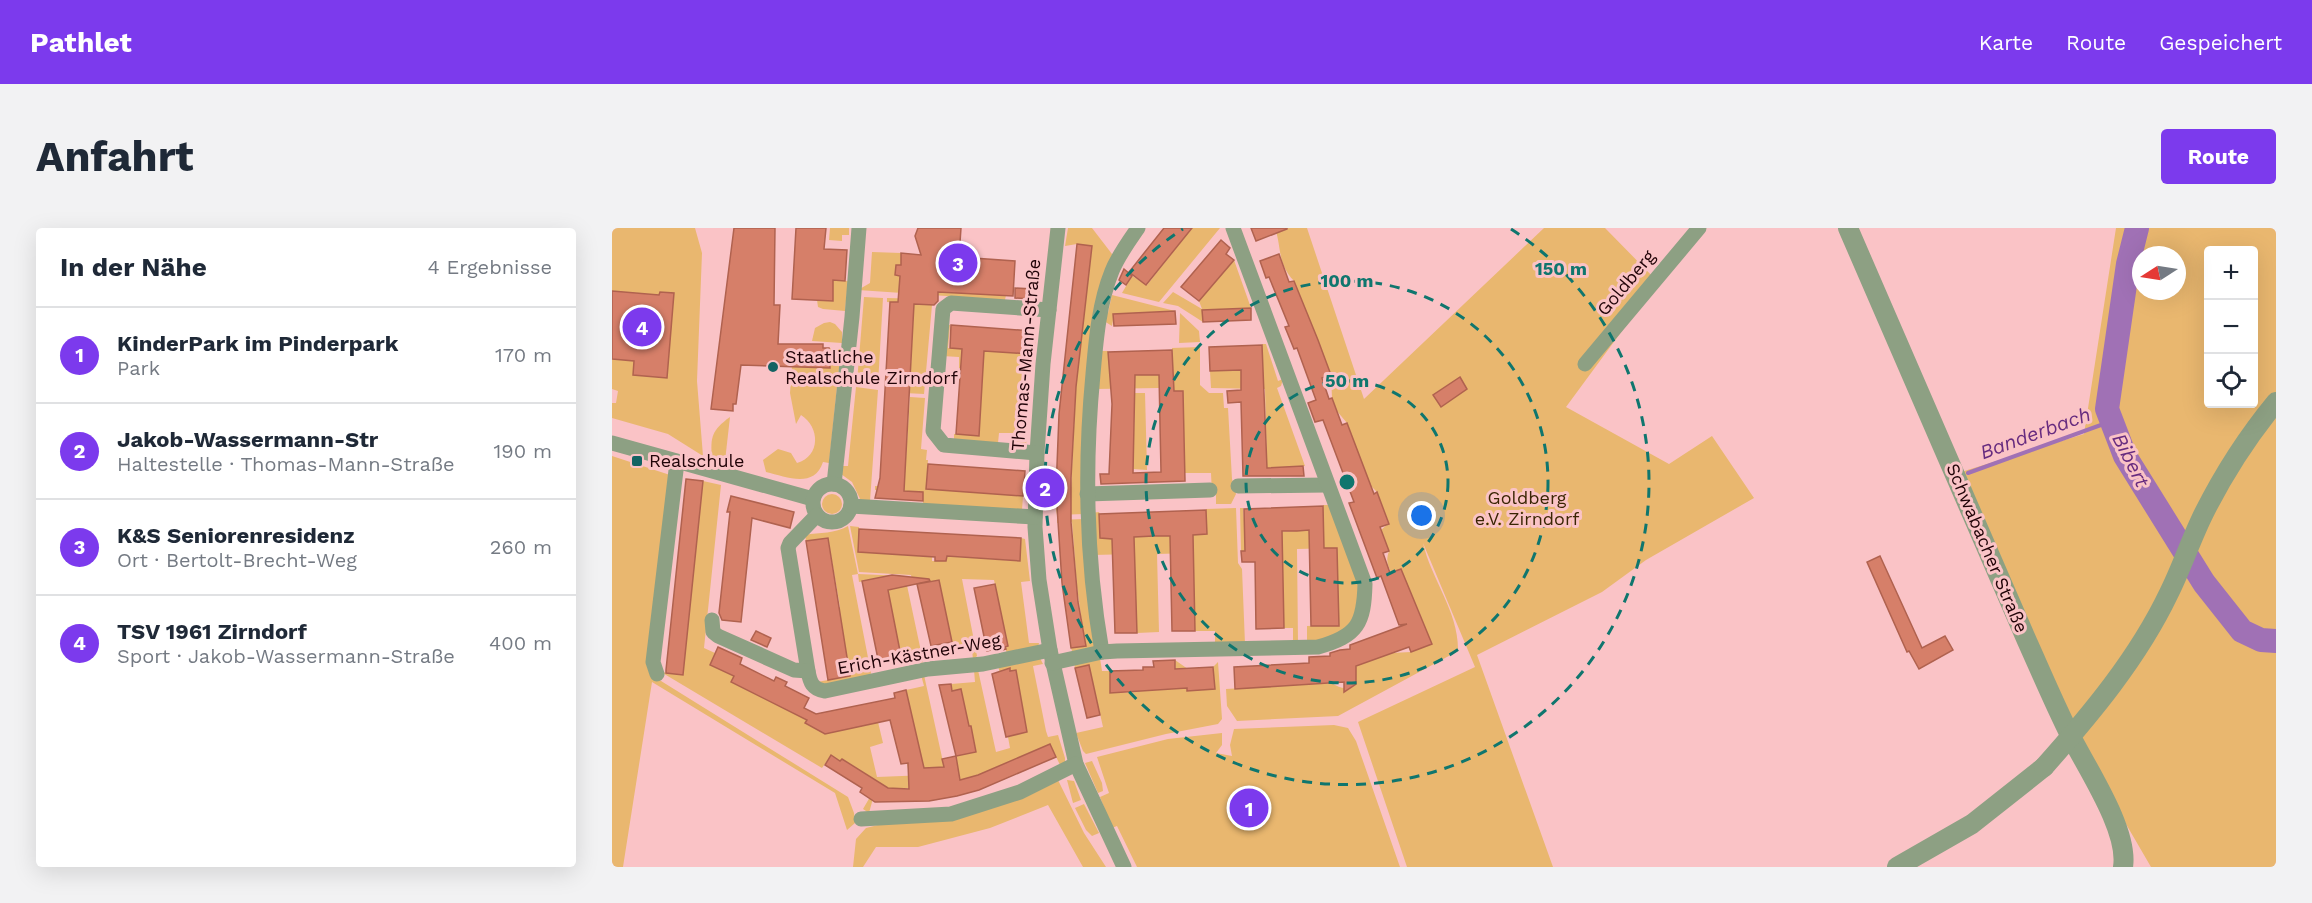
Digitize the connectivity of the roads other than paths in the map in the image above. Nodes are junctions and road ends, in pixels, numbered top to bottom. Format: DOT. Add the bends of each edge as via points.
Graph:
graph roads {
  1 [pos="859,228"];
  2 [pos="1058,228"];
  3 [pos="1138,228"];
  4 [pos="1233,228"];
  5 [pos="1699,228"];
  6 [pos="1848,228"];
  7 [pos="1049,310"];
  8 [pos="1585,364"];
  9 [pos="2276,402"];
  10 [pos="612,443"];
  11 [pos="1037,453"];
  12 [pos="677,462"];
  13 [pos="834,484"];
  14 [pos="1327,485"];
  15 [pos="1238,486"];
  16 [pos="1210,490"];
  17 [pos="1087,494"];
  18 [pos="813,499"];
  19 [pos="851,506"];
  20 [pos="817,515"];
  21 [pos="1035,517"];
  22 [pos="712,620"];
  23 [pos="1102,652"];
  24 [pos="1051,656"];
  25 [pos="808,670"];
  26 [pos="657,674"];
  27 [pos="1076,764"];
  28 [pos="861,819"];
  29 [pos="1124,867"];
  30 [pos="1897,867"];
  31 [pos="2123,867"];
  1 -- 13 [label="street"];
  2 -- 7 [label="street, Thomas-Mann-Straße"];
  3 -- 17 [label="street" via="1112,271 1098,333 1089,420"];
  4 -- 14 [label="street"];
  5 -- 8 [label="street, Goldberg"];
  6 -- 31 [label="street, Schwabacher Straße" via="2046,684 2115,824"];
  7 -- 11 [label="street, Thomas-Mann-Straße"];
  7 -- 11 [label="street" via="951,303 943,309 938,364 933,431 944,446"];
  9 -- 30 [label="street, bridge" via="2224,475 2169,594 2131,660 2078,729 2043,767 1972,824"];
  10 -- 12 [label="street"];
  11 -- 21 [label="street, Thomas-Mann-Straße"];
  12 -- 18 [label="street"];
  12 -- 26 [label="street" via="653,662"];
  13 -- 18 [label="street" via="817,491"];
  13 -- 19 [label="street" via="849,495"];
  14 -- 15 [label="street"];
  14 -- 23 [label="street" via="1365,584 1365,608 1359,623 1338,642 1318,647"];
  16 -- 17 [label="street"];
  17 -- 23 [label="street" via="1091,583"];
  18 -- 20 [label="street"];
  19 -- 20 [label="street" via="848,514 833,523"];
  19 -- 21 [label="street"];
  20 -- 25 [label="street, Erich-Kästner-Weg" via="788,548"];
  21 -- 24 [label="street, Thomas-Mann-Straße" via="1039,580"];
  22 -- 25 [label="street" via="713,632 718,636 794,670"];
  23 -- 24 [label="street"];
  24 -- 25 [label="street, Erich-Kästner-Weg" via="928,669 825,691 813,687"];
  24 -- 27 [label="street, Thomas-Mann-Straße"];
  27 -- 28 [label="street" via="1020,792 951,814"];
  27 -- 29 [label="street, Thomas-Mann-Straße"];
}
